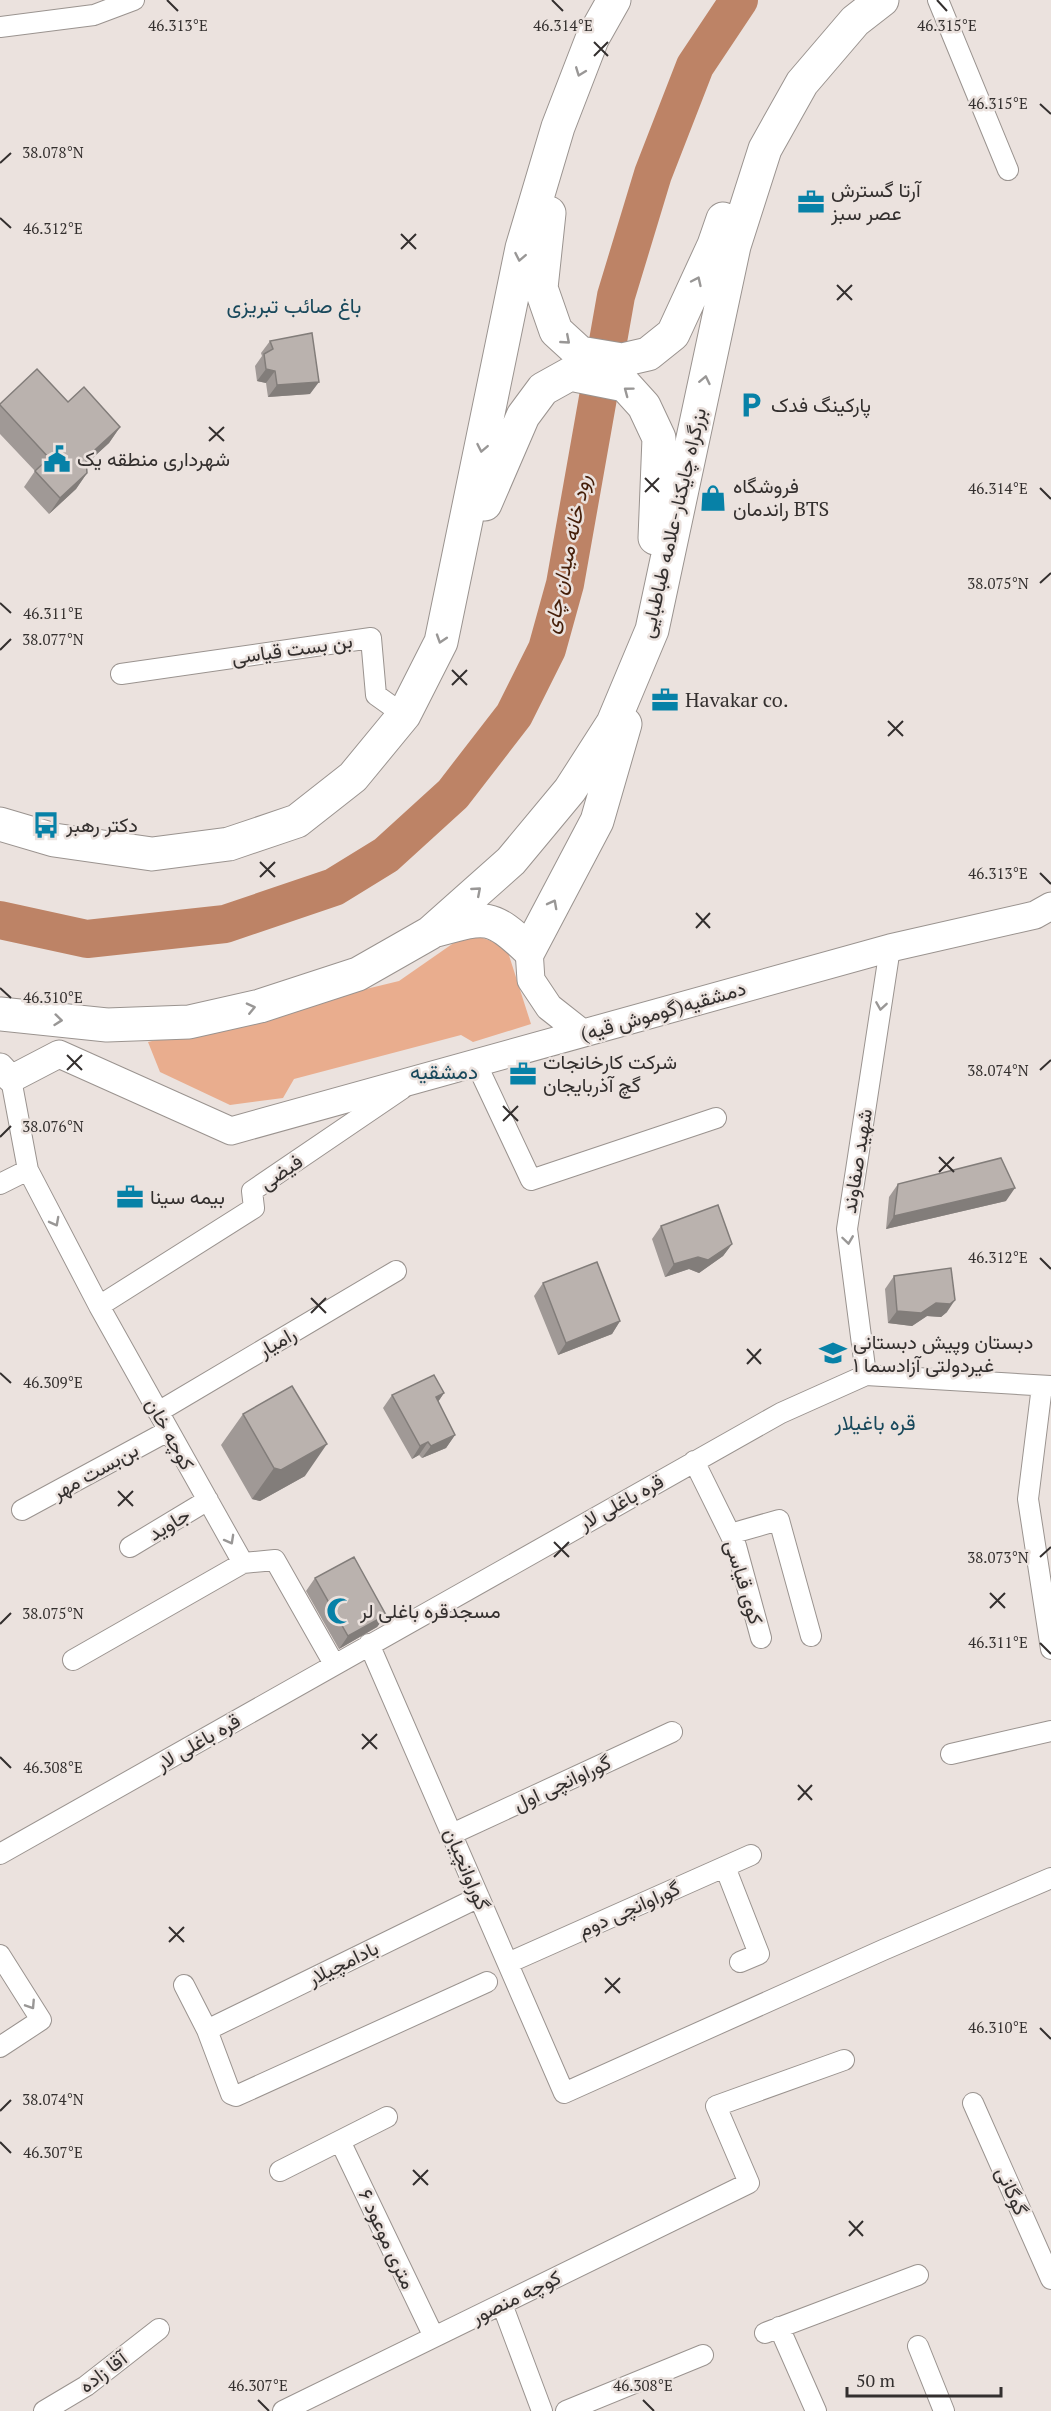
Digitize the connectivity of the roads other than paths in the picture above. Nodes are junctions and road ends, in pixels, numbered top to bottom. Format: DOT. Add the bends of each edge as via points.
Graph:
graph roads {
  1 [pos="134,0"];
  2 [pos="614,0"];
  3 [pos="882,0"];
  4 [pos="938,0"];
  5 [pos="855,21"];
  6 [pos="0,27"];
  7 [pos="558,127"];
  8 [pos="1008,170"];
  9 [pos="458,570"];
  10 [pos="652,630"];
  11 [pos="122,674"];
  12 [pos="404,715"];
  13 [pos="0,824"];
  14 [pos="1051,906"];
  15 [pos="430,933"];
  16 [pos="890,948"];
  17 [pos="529,950"];
  18 [pos="0,1014"];
  19 [pos="582,1034"];
  20 [pos="477,1063"];
  21 [pos="5,1073"];
  22 [pos="415,1080"];
  23 [pos="716,1118"];
  24 [pos="28,1170"];
  25 [pos="0,1184"];
  26 [pos="396,1271"];
  27 [pos="99,1306"];
  28 [pos="866,1375"];
  29 [pos="1046,1386"];
  30 [pos="158,1412"];
  31 [pos="168,1431"];
  32 [pos="694,1461"];
  33 [pos="208,1500"];
  34 [pos="22,1510"];
  35 [pos="730,1534"];
  36 [pos="129,1547"];
  37 [pos="243,1563"];
  38 [pos="811,1636"];
  39 [pos="761,1638"];
  40 [pos="369,1644"];
  41 [pos="1051,1649"];
  42 [pos="73,1660"];
  43 [pos="334,1664"];
  44 [pos="1051,1731"];
  45 [pos="672,1732"];
  46 [pos="951,1754"];
  47 [pos="452,1834"];
  48 [pos="0,1854"];
  49 [pos="751,1855"];
  50 [pos="725,1867"];
  51 [pos="1051,1878"];
  52 [pos="479,1897"];
  53 [pos="0,1955"];
  54 [pos="740,1962"];
  55 [pos="508,1963"];
  56 [pos="488,1982"];
  57 [pos="184,1985"];
  58 [pos="207,2030"];
  59 [pos="0,2047"];
  60 [pos="844,2060"];
  61 [pos="973,2103"];
  62 [pos="387,2117"];
  63 [pos="340,2141"];
  64 [pos="280,2171"];
  65 [pos="918,2275"];
  66 [pos="1051,2279"];
  67 [pos="502,2304"];
  68 [pos="159,2329"];
  69 [pos="434,2337"];
  70 [pos="918,2346"];
  71 [pos="703,2355"];
  72 [pos="307,2406"];
  73 [pos="44,2411"];
  74 [pos="283,2411"];
  75 [pos="542,2411"];
  76 [pos="566,2411"];
  77 [pos="816,2411"];
  78 [pos="944,2411"];
  1 -- 6 [label="street" via="94,15"];
  2 -- 7 [label="highway, one-way" via="592,39"];
  3 -- 5 [label="highway, بزرگراه چایکنار-علامه طباطبایی"];
  4 -- 8 [label="street"];
  7 -- 5 [label="highway, one-way" via="541,288 556,331 580,352 622,360 648,354 673,334 714,245 741,165 792,69 825,32"];
  10 -- 5 [label="highway, بزرگراه چایکنار-علامه طباطبایی, one-way" via="734,246 762,160 802,83"];
  7 -- 9 [label="highway, one-way" via="522,248"];
  10 -- 9 [label="highway, one-way" via="659,438 645,406 625,386 570,374 543,389 523,416"];
  9 -- 12 [label="highway, one-way" via="441,642"];
  15 -- 10 [label="highway, بزرگراه چایکنار-علامه طباطبایی, one-way" via="511,861 570,790 613,723"];
  17 -- 10 [label="highway, one-way" via="597,821"];
  11 -- 12 [label="street, بن بست قیاسی" via="371,638 376,695"];
  12 -- 13 [label="highway" via="353,777 297,821 229,844 152,854 54,840"];
  14 -- 16 [label="main road, دمشقیه(گوموش قیه)" via="1035,915"];
  15 -- 17 [label="highway" via="475,919 504,926"];
  18 -- 15 [label="highway, بزرگراه چایکنار-علامه طباطبایی, one-way" via="107,1025 189,1022 260,1006 358,974"];
  16 -- 19 [label="main road, دمشقیه(گوموش قیه)"];
  16 -- 28 [label="street, شهید صفاوند, one-way" via="847,1229"];
  17 -- 19 [label="main road" via="531,980 549,1007"];
  19 -- 20 [label="main road, دمشقیه(گوموش قیه)"];
  20 -- 22 [label="main road, دمشقیه(گوموش قیه)"];
  20 -- 23 [label="street" via="531,1180"];
  21 -- 22 [label="main road, دمشقیه(گوموش قیه)" via="59,1054 231,1131"];
  21 -- 24 [label="street, کوچه خان"];
  22 -- 27 [label="street, فیضی" via="252,1191 254,1208"];
  24 -- 25 [label="street"];
  24 -- 27 [label="street, کوچه خان, one-way"];
  26 -- 30 [label="street, رامیار"];
  27 -- 30 [label="street, کوچه خان"];
  28 -- 29 [label="street, قره باغلی لار"];
  28 -- 32 [label="street, قره باغلی لار" via="781,1413"];
  29 -- 41 [label="street" via="1028,1499"];
  30 -- 31 [label="street, کوچه خان"];
  31 -- 33 [label="street, کوچه خان"];
  31 -- 34 [label="street, بن‌بست مهر"];
  32 -- 35 [label="street, کوی قیاسی"];
  32 -- 40 [label="street, قره باغلی لار"];
  33 -- 36 [label="street, جاوید"];
  33 -- 37 [label="street, کوچه خان, one-way"];
  35 -- 38 [label="street" via="779,1521"];
  35 -- 39 [label="street, کوی قیاسی"];
  37 -- 42 [label="street"];
  37 -- 43 [label="street" via="274,1560"];
  40 -- 43 [label="street, قره باغلی لار"];
  40 -- 47 [label="street, گوراوانچیان"];
  43 -- 48 [label="street, قره باغلی لار"];
  44 -- 46 [label="street"];
  45 -- 47 [label="street, گوراوانچی اول"];
  47 -- 52 [label="street, گوراوانچیان"];
  49 -- 50 [label="street, گوراوانچی دوم"];
  50 -- 54 [label="street" via="759,1954"];
  50 -- 55 [label="street, گوراوانچی دوم"];
  51 -- 55 [label="street, گوراوانچیان" via="564,2093"];
  52 -- 55 [label="street, گوراوانچیان"];
  52 -- 58 [label="street, بادامچیلار"];
  53 -- 59 [label="street, one-way" via="41,2020"];
  56 -- 58 [label="street" via="236,2096 231,2094"];
  57 -- 58 [label="street"];
  60 -- 67 [label="street, کوچه منصور" via="716,2106 749,2183"];
  61 -- 66 [label="street, گوگانی"];
  62 -- 63 [label="street"];
  63 -- 64 [label="street"];
  63 -- 69 [label="street, ۶ متری موعود"];
  65 -- 77 [label="street" via="772,2330"];
  67 -- 69 [label="street, کوچه منصور"];
  67 -- 75 [label="street"];
  68 -- 73 [label="street, آقا زاده" via="86,2386"];
  69 -- 72 [label="street, کوچه منصور"];
  70 -- 78 [label="street"];
  71 -- 76 [label="street"];
  72 -- 74 [label="street, کوچه منصور"];
}
